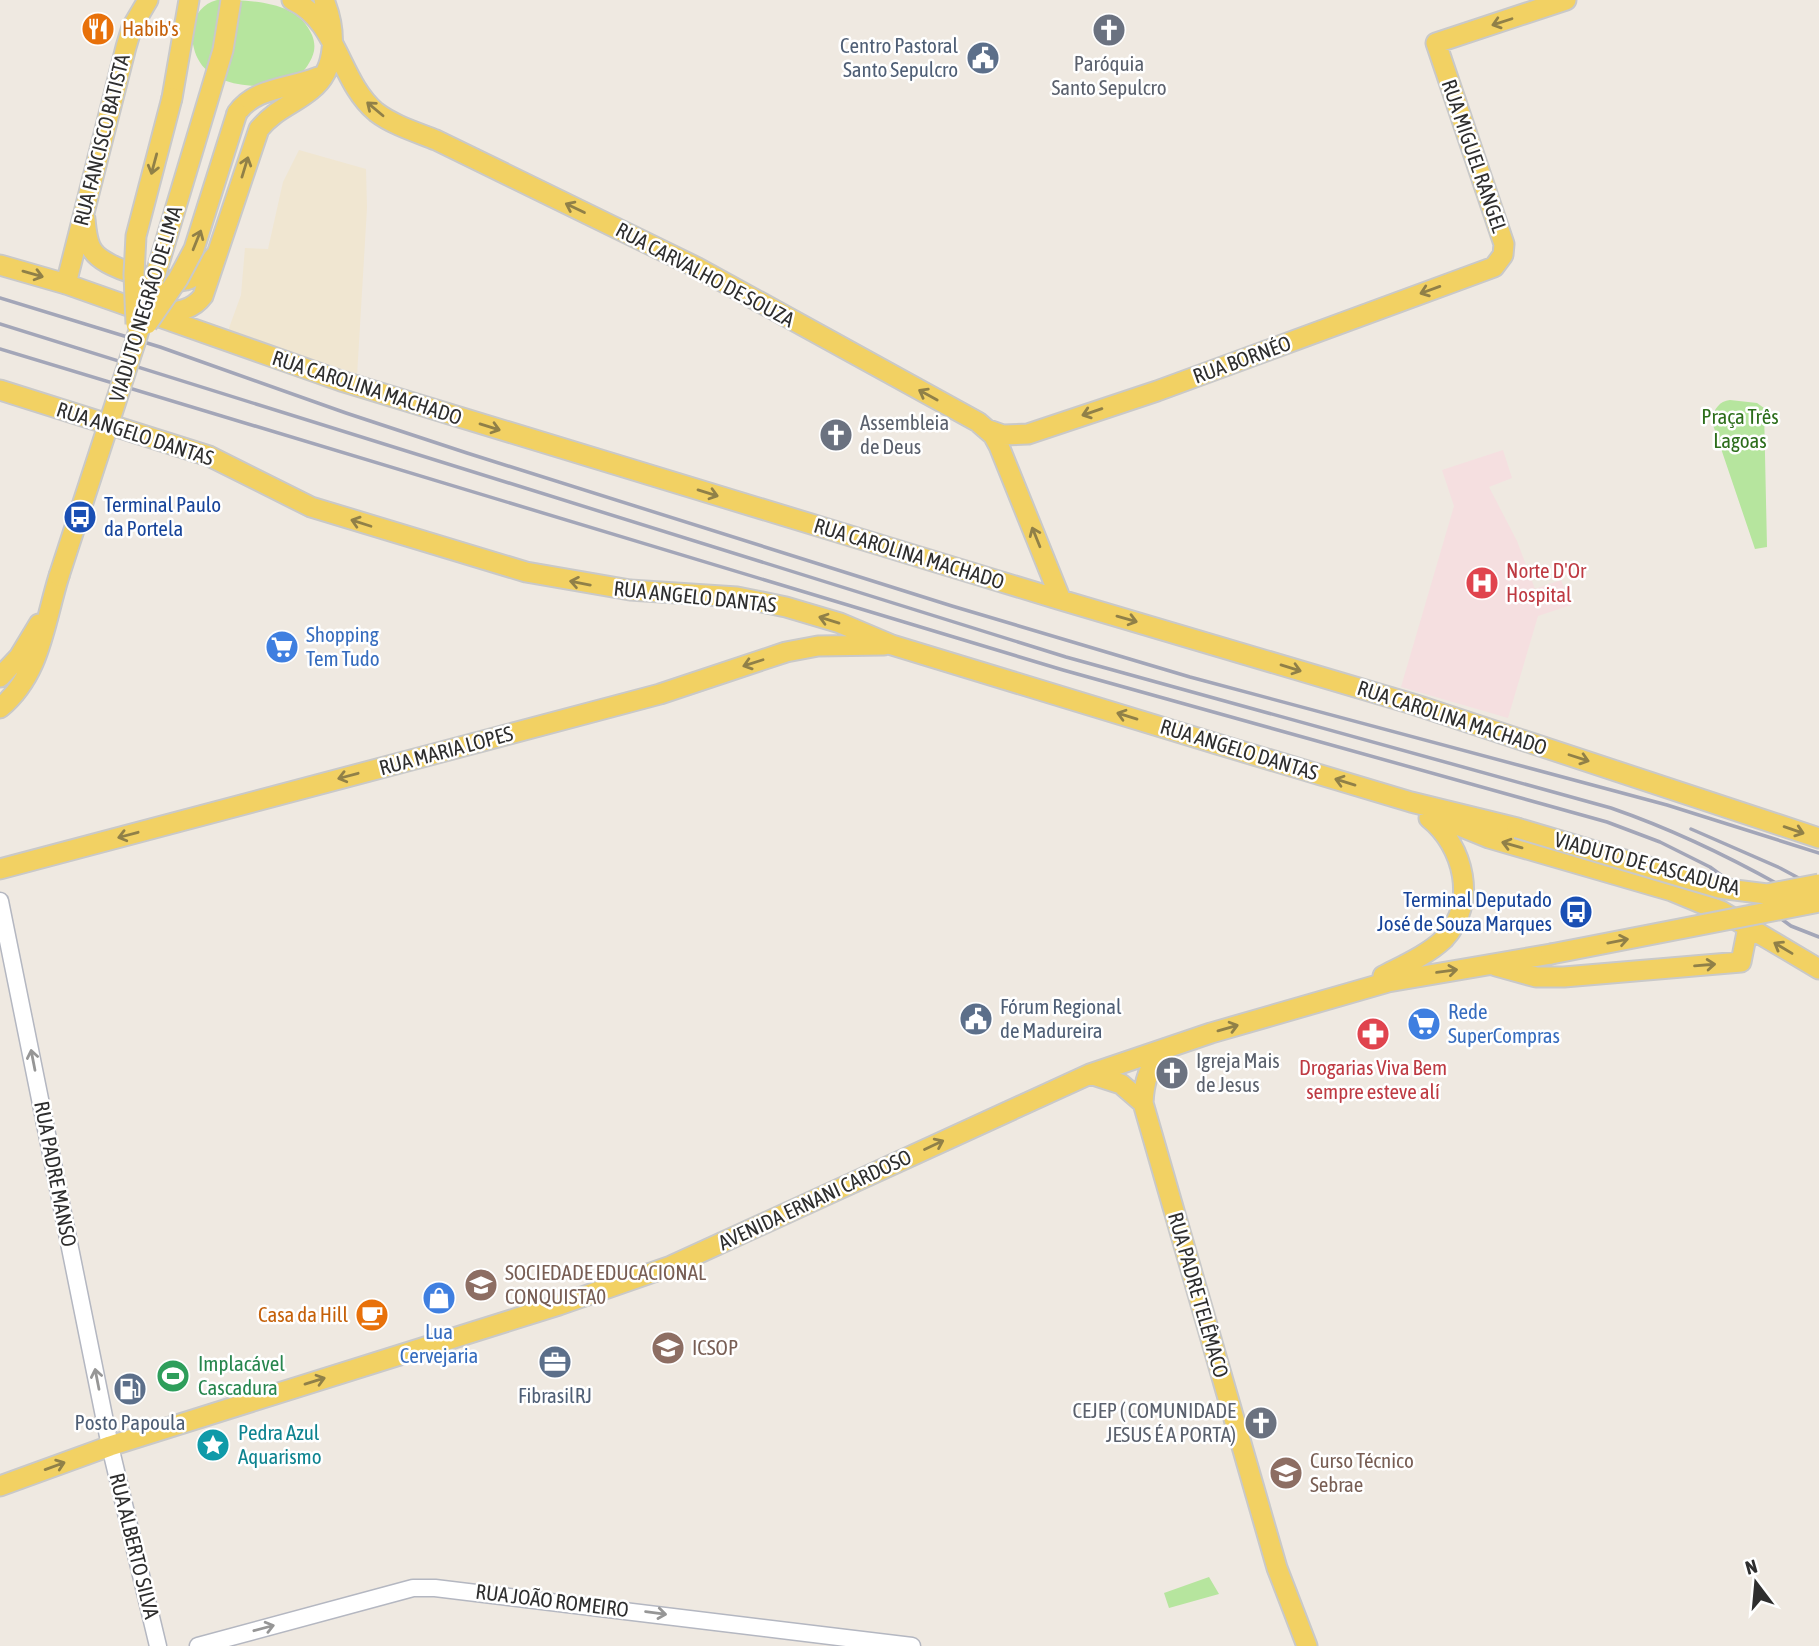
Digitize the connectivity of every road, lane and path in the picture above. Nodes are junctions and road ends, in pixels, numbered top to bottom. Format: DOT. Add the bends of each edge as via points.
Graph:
graph roads {
  1 [pos="148,0"];
  2 [pos="189,0"];
  3 [pos="231,0"];
  4 [pos="292,0"];
  5 [pos="324,0"];
  6 [pos="1566,0"];
  7 [pos="333,43"];
  8 [pos="325,74"];
  9 [pos="84,215"];
  10 [pos="216,255"];
  11 [pos="0,265"];
  12 [pos="1494,267"];
  13 [pos="66,284"];
  14 [pos="156,315"];
  15 [pos="136,340"];
  16 [pos="0,390"];
  17 [pos="986,429"];
  18 [pos="1061,600"];
  19 [pos="50,605"];
  20 [pos="892,645"];
  21 [pos="0,677"];
  22 [pos="0,708"];
  23 [pos="1411,802"];
  24 [pos="1517,828"];
  25 [pos="1819,838"];
  26 [pos="0,869"];
  27 [pos="1819,884"];
  28 [pos="0,901"];
  29 [pos="1819,902"];
  30 [pos="1748,927"];
  31 [pos="1551,954"];
  32 [pos="1493,965"];
  33 [pos="1819,970"];
  34 [pos="1355,991"];
  35 [pos="1164,1049"];
  36 [pos="1090,1074"];
  37 [pos="1143,1103"];
  38 [pos="110,1446"];
  39 [pos="0,1486"];
  40 [pos="158,1646"];
  41 [pos="198,1646"];
  42 [pos="912,1646"];
  43 [pos="1307,1646"];
  1 -- 9 [label="main road, RUA FANCISCO BATISTA" via="126,47"];
  2 -- 15 [label="main road, one-way, bridge" via="172,98 136,236"];
  3 -- 15 [label="main road, VIADUTO NEGRÃO DE LIMA, bridge" via="223,50"];
  4 -- 7 [label="main road, RUA CARVALHO DE SOUZA" via="309,10"];
  5 -- 7 [label="main road"];
  6 -- 12 [label="main road, RUA MIGUEL RANGEL, one-way" via="1436,43 1504,244"];
  7 -- 8 [label="main road"];
  17 -- 7 [label="main road, RUA CARVALHO DE SOUZA, one-way" via="698,268 396,124 377,112 355,88"];
  10 -- 8 [label="main road, one-way" via="259,129 274,112 312,90"];
  15 -- 8 [label="main road, one-way, bridge" via="194,249 237,113 250,98"];
  9 -- 10 [label="main road" via="92,251 120,270 185,281"];
  9 -- 13 [label="main road, RUA FANCISCO BATISTA"];
  10 -- 14 [label="main road" via="198,303"];
  11 -- 13 [label="main road, RUA CAROLINA MACHADO, one-way"];
  12 -- 17 [label="main road, RUA BORNÉO, one-way" via="1028,434 1003,435"];
  13 -- 14 [label="main road, RUA CAROLINA MACHADO"];
  14 -- 18 [label="main road, RUA CAROLINA MACHADO, one-way" via="341,381"];
  15 -- 19 [label="main road, VIADUTO NEGRÃO DE LIMA, bridge"];
  20 -- 16 [label="main road, RUA ANGELO DANTAS, one-way" via="840,623 760,600 630,590 526,572 322,510 196,451"];
  18 -- 17 [label="main road, RUA CARVALHO DE SOUZA, one-way" via="999,446"];
  18 -- 25 [label="main road, RUA CAROLINA MACHADO, one-way" via="1416,705"];
  19 -- 21 [label="main road" via="19,657"];
  19 -- 22 [label="main road" via="34,665"];
  23 -- 20 [label="main road, RUA ANGELO DANTAS, one-way"];
  20 -- 26 [label="main road, RUA MARIA LOPES, one-way" via="818,646 786,652 660,694"];
  23 -- 24 [label="main road, RUA ANGELO DANTAS"];
  30 -- 23 [label="main road, one-way" via="1672,891 1489,838"];
  23 -- 34 [label="main road" via="1439,826 1454,848 1464,884 1459,913 1441,941"];
  24 -- 27 [label="main road, VIADUTO DE CASCADURA, bridge" via="1728,890 1768,894"];
  38 -- 28 [label="street, RUA PADRE MANSO, one-way"];
  31 -- 29 [label="main road, VIADUTO DE CASCADURA, one-way, bridge"];
  32 -- 30 [label="main road, one-way" via="1536,977 1564,977 1741,962"];
  33 -- 30 [label="main road, one-way"];
  31 -- 32 [label="main road, AVENIDA ERNANI CARDOSO"];
  34 -- 32 [label="main road, AVENIDA ERNANI CARDOSO, one-way" via="1420,975"];
  35 -- 34 [label="main road, AVENIDA ERNANI CARDOSO, one-way"];
  35 -- 36 [label="main road, AVENIDA ERNANI CARDOSO"];
  35 -- 37 [label="main road, RUA PADRE TELÊMACO" via="1146,1077"];
  36 -- 37 [label="main road" via="1121,1083"];
  38 -- 36 [label="main road, AVENIDA ERNANI CARDOSO, one-way" via="671,1266"];
  37 -- 43 [label="main road, RUA PADRE TELÊMACO" via="1277,1568"];
  39 -- 38 [label="main road, AVENIDA ERNANI CARDOSO, one-way"];
  38 -- 40 [label="street, RUA ALBERTO SILVA"];
  41 -- 42 [label="street, RUA JOÃO ROMEIRO, one-way" via="413,1588"];
}
